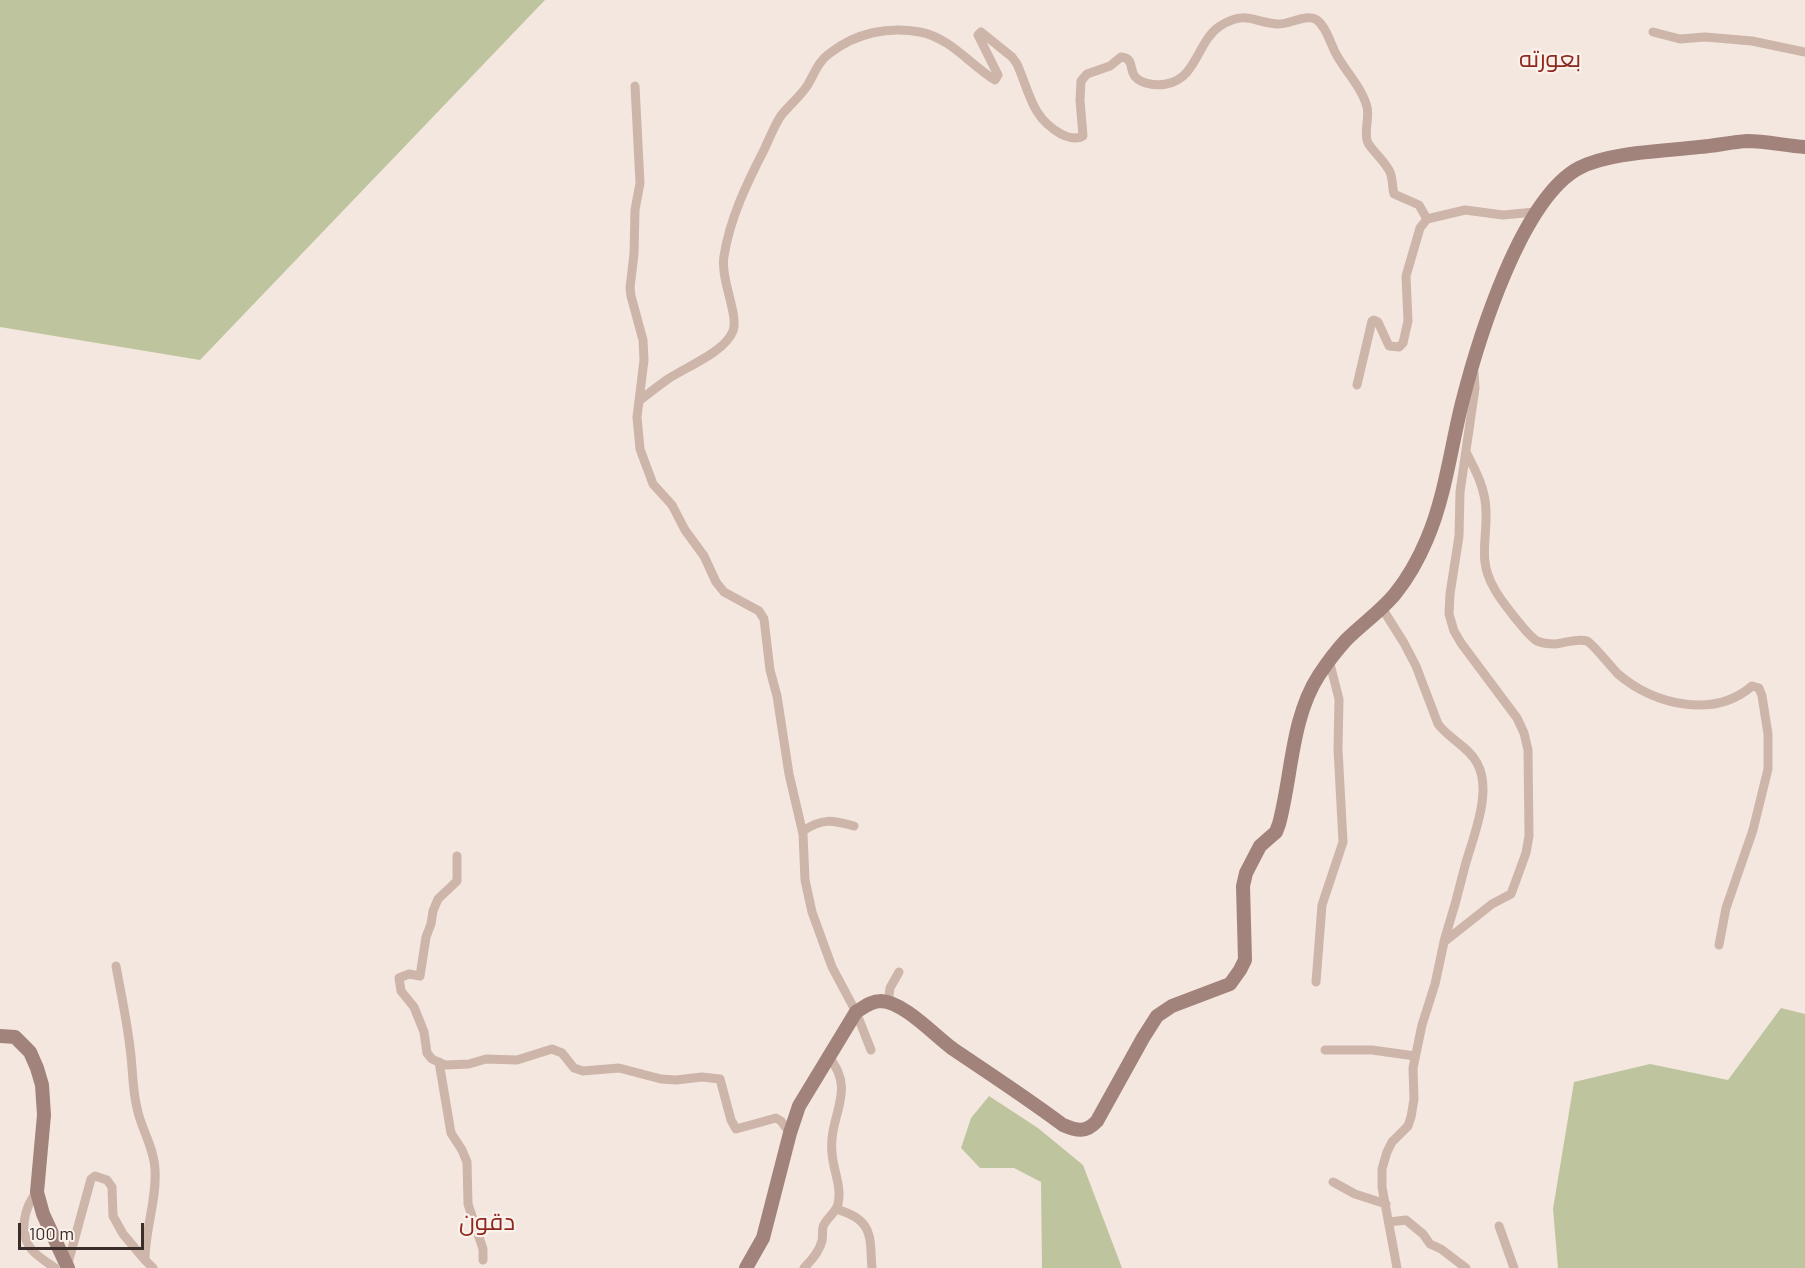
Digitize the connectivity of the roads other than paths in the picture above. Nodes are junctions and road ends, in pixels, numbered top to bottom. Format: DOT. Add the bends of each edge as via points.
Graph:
graph roads {
  1 [pos="1653,32"];
  2 [pos="1805,51"];
  3 [pos="635,86"];
  4 [pos="1805,147"];
  5 [pos="1535,212"];
  6 [pos="1427,219"];
  7 [pos="1474,361"];
  8 [pos="1358,385"];
  9 [pos="639,401"];
  10 [pos="1466,452"];
  11 [pos="1382,608"];
  12 [pos="1329,660"];
  13 [pos="854,826"];
  14 [pos="802,831"];
  15 [pos="457,856"];
  16 [pos="1444,942"];
  17 [pos="1719,945"];
  18 [pos="116,966"];
  19 [pos="898,972"];
  20 [pos="1316,982"];
  21 [pos="888,1003"];
  22 [pos="856,1012"];
  23 [pos="1,1034"];
  24 [pos="871,1050"];
  25 [pos="1325,1050"];
  26 [pos="828,1056"];
  27 [pos="1415,1056"];
  28 [pos="440,1062"];
  29 [pos="790,1133"];
  30 [pos="1333,1182"];
  31 [pos="37,1192"];
  32 [pos="1386,1204"];
  33 [pos="837,1209"];
  34 [pos="1389,1222"];
  35 [pos="1499,1226"];
  36 [pos="145,1260"];
  37 [pos="483,1260"];
  38 [pos="64,1268"];
  39 [pos="153,1268"];
  40 [pos="746,1268"];
  41 [pos="804,1268"];
  42 [pos="872,1268"];
  43 [pos="1397,1268"];
  44 [pos="1466,1268"];
  45 [pos="1514,1268"];
  1 -- 2 [label="street" via="1680,39 1752,41"];
  3 -- 9 [label="street" via="640,183 630,288 643,340"];
  4 -- 5 [label="main road" via="1748,141 1596,162 1569,174"];
  5 -- 6 [label="street" via="1465,210"];
  5 -- 7 [label="main road" via="1511,261"];
  6 -- 8 [label="street" via="1420,228 1406,276 1408,321 1402,343 1399,347 1389,346 1378,322 1372,321"];
  6 -- 9 [label="street" via="1419,205 1395,194 1390,172 1367,141 1368,112 1363,97 1316,20 1278,24 1237,18 1218,27 1194,64 1183,76 1165,85 1137,79 1130,62 1121,57 1081,81 1083,136 1077,139 1054,129 1038,114 1017,64 981,32 978,35 998,75 995,80 935,36 901,30 871,32 832,51 821,61 807,86 778,121 750,177 723,258 734,320 730,337"];
  7 -- 10 [label="street" via="1475,388"];
  7 -- 11 [label="main road" via="1429,536 1404,582"];
  9 -- 14 [label="street" via="640,449 653,484 672,505 724,592 759,611 764,619 770,670"];
  10 -- 16 [label="street" via="1449,614 1454,632 1524,733 1530,770 1529,836 1511,894"];
  10 -- 17 [label="street" via="1484,495 1486,571 1495,590 1537,641 1551,644 1585,640 1629,683 1688,705 1721,703 1752,686 1759,688 1768,734 1768,769 1753,830 1725,908"];
  11 -- 12 [label="main road"];
  11 -- 16 [label="street" via="1416,666 1438,724 1476,760 1482,773 1476,830"];
  12 -- 20 [label="street" via="1339,699 1343,842 1322,905"];
  12 -- 21 [label="main road" via="1303,709 1276,832 1260,846 1246,873 1245,960 1240,970 1230,984 1172,1006 1157,1016 1091,1128 1076,1131 1063,1125"];
  13 -- 14 [label="street" via="833,821 815,823"];
  14 -- 22 [label="street" via="805,880 812,912 832,967"];
  15 -- 28 [label="street" via="457,881 438,899 433,911 420,976 409,974 399,978 401,991 414,1007 424,1032 427,1053"];
  16 -- 27 [label="street"];
  18 -- 36 [label="street" via="136,1106 155,1166 156,1187"];
  19 -- 21 [label="street"];
  21 -- 22 [label="main road" via="870,1002"];
  22 -- 24 [label="street"];
  22 -- 26 [label="main road"];
  23 -- 31 [label="main road" via="15,1037 30,1052 42,1085 44,1115"];
  25 -- 27 [label="street" via="1372,1050"];
  26 -- 29 [label="main road" via="799,1106"];
  26 -- 33 [label="street" via="837,1066 843,1092 832,1140 838,1180"];
  27 -- 32 [label="street" via="1411,1117 1408,1126 1392,1142 1382,1169"];
  28 -- 29 [label="street" via="458,1065 486,1059 517,1060 552,1049 583,1071 619,1068 661,1079 720,1079 736,1129 776,1118"];
  28 -- 37 [label="street" via="451,1133 467,1162 468,1204"];
  29 -- 40 [label="main road" via="764,1238"];
  30 -- 32 [label="street"];
  31 -- 38 [label="main road"];
  31 -- 38 [label="street" via="25,1210 27,1238 31,1249"];
  32 -- 34 [label="street"];
  33 -- 41 [label="street" via="824,1226 816,1255"];
  33 -- 42 [label="street" via="863,1223 872,1244"];
  34 -- 43 [label="street"];
  34 -- 44 [label="street" via="1406,1220 1430,1244"];
  35 -- 45 [label="street"];
  36 -- 38 [label="street" via="113,1216 112,1187 107,1180 95,1176"];
  36 -- 39 [label="street"];
}
